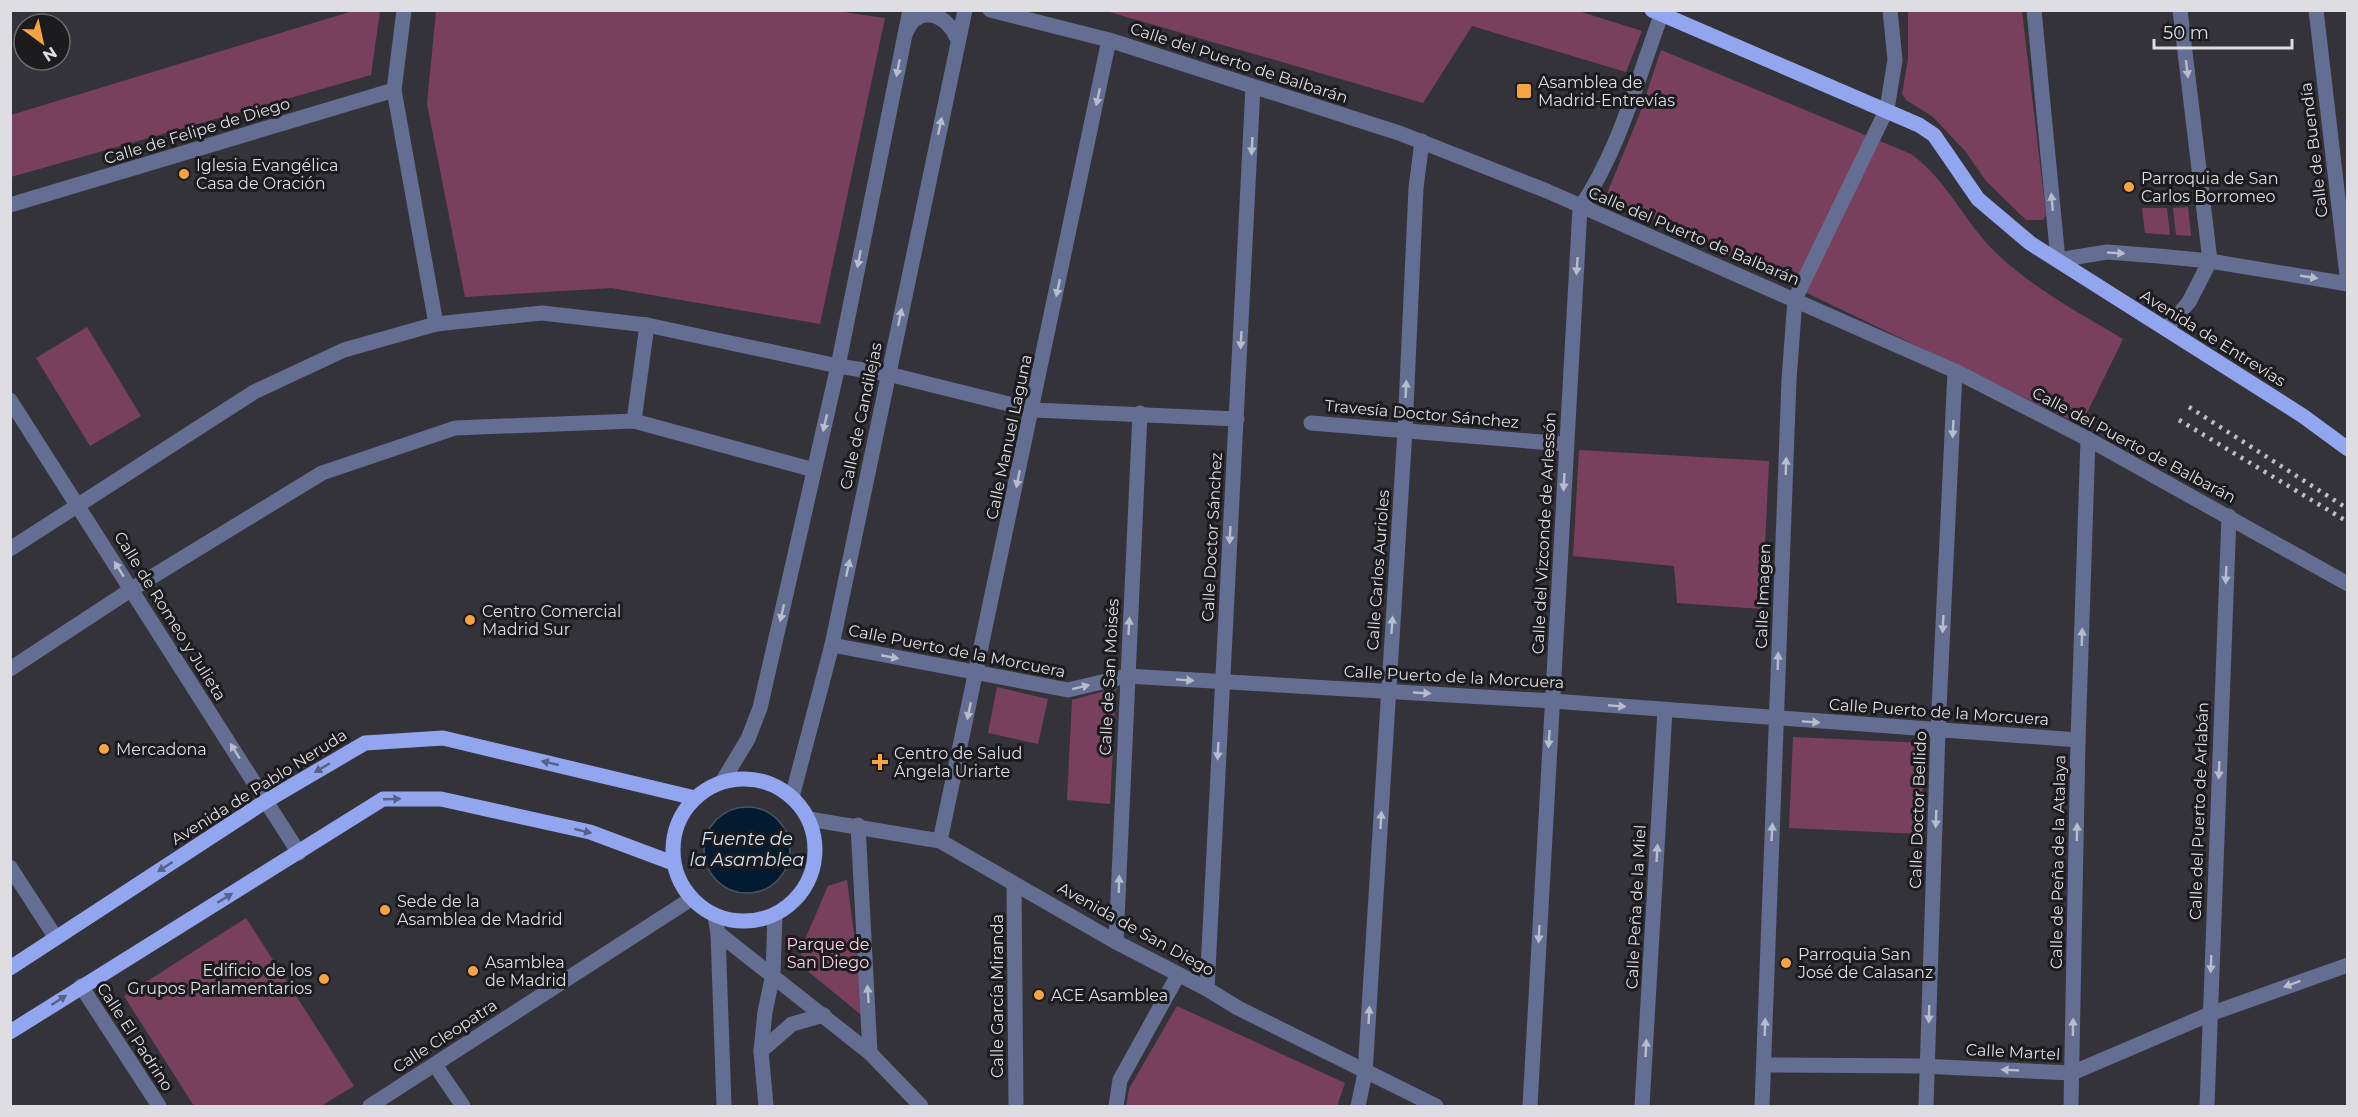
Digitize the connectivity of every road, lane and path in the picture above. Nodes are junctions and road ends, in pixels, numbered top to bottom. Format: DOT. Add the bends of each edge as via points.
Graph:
graph roads {
  1 [pos="404,10"];
  2 [pos="910,10"];
  3 [pos="965,10"];
  4 [pos="990,10"];
  5 [pos="1890,10"];
  6 [pos="2034,10"];
  7 [pos="2180,10"];
  8 [pos="2316,10"];
  9 [pos="1659,12"];
  10 [pos="905,34"];
  11 [pos="958,40"];
  12 [pos="1109,40"];
  13 [pos="1253,87"];
  14 [pos="394,90"];
  15 [pos="1887,109"];
  16 [pos="1422,141"];
  17 [pos="10,205"];
  18 [pos="1581,208"];
  19 [pos="2058,260"];
  20 [pos="2210,261"];
  21 [pos="2347,284"];
  22 [pos="1795,299"];
  23 [pos="436,324"];
  24 [pos="647,325"];
  25 [pos="2166,329"];
  26 [pos="838,366"];
  27 [pos="1955,371"];
  28 [pos="888,374"];
  29 [pos="10,400"];
  30 [pos="1033,410"];
  31 [pos="1140,413"];
  32 [pos="1237,419"];
  33 [pos="634,421"];
  34 [pos="1311,423"];
  35 [pos="1405,430"];
  36 [pos="2088,439"];
  37 [pos="1565,444"];
  38 [pos="2348,449"];
  39 [pos="814,470"];
  40 [pos="78,504"];
  41 [pos="2229,516"];
  42 [pos="10,549"];
  43 [pos="2348,584"];
  44 [pos="132,589"];
  45 [pos="832,645"];
  46 [pos="10,669"];
  47 [pos="977,674"];
  48 [pos="1127,676"];
  49 [pos="1221,682"];
  50 [pos="1388,692"];
  51 [pos="1553,701"];
  52 [pos="1665,710"];
  53 [pos="1776,719"];
  54 [pos="1938,730"];
  55 [pos="2078,740"];
  56 [pos="722,782"];
  57 [pos="792,797"];
  58 [pos="695,798"];
  59 [pos="266,801"];
  60 [pos="809,819"];
  61 [pos="858,825"];
  62 [pos="940,841"];
  63 [pos="299,853"];
  64 [pos="673,863"];
  65 [pos="10,867"];
  66 [pos="1014,885"];
  67 [pos="691,899"];
  68 [pos="775,915"];
  69 [pos="715,916"];
  70 [pos="718,933"];
  71 [pos="56,939"];
  72 [pos="1116,942"];
  73 [pos="2348,965"];
  74 [pos="10,968"];
  75 [pos="773,974"];
  76 [pos="1178,975"];
  77 [pos="81,986"];
  78 [pos="1207,989"];
  79 [pos="2210,1014"];
  80 [pos="824,1015"];
  81 [pos="10,1032"];
  82 [pos="761,1051"];
  83 [pos="870,1053"];
  84 [pos="435,1065"];
  85 [pos="1764,1065"];
  86 [pos="1928,1066"];
  87 [pos="1365,1073"];
  88 [pos="2072,1073"];
  89 [pos="159,1107"];
  90 [pos="370,1107"];
  91 [pos="463,1107"];
  92 [pos="724,1107"];
  93 [pos="766,1107"];
  94 [pos="921,1107"];
  95 [pos="1016,1107"];
  96 [pos="1116,1107"];
  97 [pos="1358,1107"];
  98 [pos="1436,1107"];
  99 [pos="1530,1107"];
  100 [pos="1642,1107"];
  101 [pos="1762,1107"];
  102 [pos="1926,1107"];
  103 [pos="2071,1107"];
  104 [pos="2207,1107"];
  1 -- 14 [label="street"];
  2 -- 10 [label="street, Calle de Candilejas"];
  3 -- 11 [label="street, Calle de Candilejas"];
  4 -- 12 [label="street, Calle del Puerto de Balbarán"];
  5 -- 15 [label="street, Calle Imagen" via="1895,60"];
  19 -- 6 [label="street, one-way"];
  7 -- 20 [label="street, one-way"];
  8 -- 21 [label="street, Calle de Buendía"];
  9 -- 15 [label="main road"];
  9 -- 18 [label="street, Calle del Vizconde de Arlessón" via="1649,54 1601,177"];
  10 -- 11 [label="street" via="919,18 933,15 946,21"];
  10 -- 26 [label="street, Calle de Candilejas, one-way"];
  28 -- 11 [label="street, Calle de Candilejas, one-way"];
  12 -- 13 [label="street, Calle del Puerto de Balbarán"];
  12 -- 30 [label="street, Calle Manuel Laguna, one-way"];
  13 -- 16 [label="street, Calle del Puerto de Balbarán"];
  13 -- 32 [label="street, Calle Doctor Sánchez, one-way"];
  14 -- 17 [label="street, Calle de Felipe de Diego"];
  14 -- 23 [label="street"];
  15 -- 19 [label="main road, Avenida de Entrevías" via="1934,135 1978,199 2000,221"];
  15 -- 22 [label="street, Calle Imagen"];
  16 -- 18 [label="street, Calle del Puerto de Balbarán"];
  35 -- 16 [label="street, Calle Carlos Aurioles, one-way" via="1416,189"];
  18 -- 22 [label="street, Calle del Puerto de Balbarán"];
  18 -- 37 [label="street, Calle del Vizconde de Arlessón, one-way"];
  19 -- 20 [label="street, one-way" via="2107,252"];
  19 -- 25 [label="main road, Avenida de Entrevías"];
  20 -- 21 [label="street, one-way"];
  20 -- 25 [label="street" via="2189,302"];
  22 -- 27 [label="street, Calle del Puerto de Balbarán"];
  53 -- 22 [label="street, Calle Imagen, one-way"];
  23 -- 24 [label="street" via="542,313"];
  23 -- 40 [label="street" via="344,350 254,392"];
  24 -- 26 [label="street"];
  24 -- 33 [label="street"];
  25 -- 38 [label="main road, Avenida de Entrevías"];
  26 -- 28 [label="street"];
  26 -- 39 [label="street, Calle de Candilejas, one-way"];
  27 -- 36 [label="street, Calle del Puerto de Balbarán"];
  27 -- 54 [label="street, Calle Doctor Bellido, one-way"];
  28 -- 30 [label="street"];
  45 -- 28 [label="street, Calle de Candilejas, one-way"];
  29 -- 40 [label="street, Calle de Romeo y Julieta"];
  30 -- 31 [label="street"];
  30 -- 47 [label="street, Calle Manuel Laguna, one-way"];
  31 -- 32 [label="street"];
  48 -- 31 [label="street, Calle de San Moisés, one-way"];
  32 -- 49 [label="street, Calle Doctor Sánchez, one-way"];
  33 -- 39 [label="street"];
  33 -- 44 [label="street" via="455,428 322,473"];
  34 -- 35 [label="street, Travesía Doctor Sánchez"];
  35 -- 37 [label="street, Travesía Doctor Sánchez"];
  50 -- 35 [label="street, Calle Carlos Aurioles, one-way"];
  36 -- 41 [label="street, Calle del Puerto de Balbarán"];
  55 -- 36 [label="street, Calle de Peña de la Atalaya, one-way"];
  37 -- 51 [label="street, Calle del Vizconde de Arlessón, one-way"];
  39 -- 56 [label="street, Calle de Candilejas, one-way" via="760,708 748,739"];
  40 -- 42 [label="street"];
  44 -- 40 [label="street, Calle de Romeo y Julieta, one-way"];
  41 -- 43 [label="street, Calle del Puerto de Balbarán"];
  41 -- 79 [label="street, Calle del Puerto de Arlabán, one-way"];
  44 -- 46 [label="street"];
  59 -- 44 [label="street, Calle de Romeo y Julieta, one-way"];
  45 -- 47 [label="street, Calle Puerto de la Morcuera, one-way"];
  45 -- 57 [label="street, Calle de Candilejas"];
  47 -- 48 [label="street, Calle Puerto de la Morcuera, one-way" via="1068,690"];
  47 -- 62 [label="street, Calle Manuel Laguna, one-way"];
  48 -- 49 [label="street, Calle Puerto de la Morcuera, one-way"];
  72 -- 48 [label="street, Calle de San Moisés, one-way"];
  49 -- 50 [label="street, Calle Puerto de la Morcuera"];
  49 -- 78 [label="street, Calle Doctor Sánchez, one-way"];
  50 -- 51 [label="street, Calle Puerto de la Morcuera, one-way"];
  87 -- 50 [label="street, Calle Carlos Aurioles, one-way"];
  51 -- 52 [label="street, Calle Puerto de la Morcuera, one-way"];
  51 -- 99 [label="street, Calle del Vizconde de Arlessón, one-way"];
  52 -- 53 [label="street, Calle Puerto de la Morcuera"];
  100 -- 52 [label="street, Calle Peña de la Miel, one-way"];
  53 -- 54 [label="street, Calle Puerto de la Morcuera, one-way"];
  85 -- 53 [label="street, Calle Imagen, one-way"];
  54 -- 55 [label="street, Calle Puerto de la Morcuera"];
  54 -- 86 [label="street, Calle Doctor Bellido, one-way"];
  88 -- 55 [label="street, Calle de Peña de la Atalaya, one-way"];
  56 -- 57 [label="main road" via="750,779 770,783"];
  56 -- 58 [label="main road"];
  57 -- 60 [label="main road"];
  58 -- 59 [label="main road, Avenida de Pablo Neruda, one-way" via="443,738 365,742"];
  58 -- 64 [label="main road" via="676,827"];
  59 -- 63 [label="street, Calle de Romeo y Julieta"];
  59 -- 71 [label="main road, Avenida de Pablo Neruda, one-way"];
  60 -- 61 [label="street, Avenida de San Diego"];
  60 -- 68 [label="main road" via="816,845 812,872 797,898"];
  61 -- 62 [label="street, Avenida de San Diego"];
  83 -- 61 [label="street, one-way"];
  62 -- 66 [label="street, Avenida de San Diego"];
  63 -- 64 [label="main road, one-way" via="383,799 441,799 590,832"];
  77 -- 63 [label="main road, one-way"];
  64 -- 67 [label="main road"];
  65 -- 71 [label="street"];
  66 -- 72 [label="street, Avenida de San Diego"];
  66 -- 95 [label="street, Calle García Miranda"];
  67 -- 69 [label="main road"];
  67 -- 84 [label="street, Calle Cleopatra"];
  68 -- 69 [label="main road" via="749,922"];
  68 -- 75 [label="street"];
  69 -- 70 [label="street"];
  70 -- 75 [label="street"];
  70 -- 92 [label="street"];
  71 -- 74 [label="main road, Avenida de Pablo Neruda"];
  72 -- 76 [label="street, Avenida de San Diego"];
  73 -- 79 [label="street, Calle Martel, one-way"];
  75 -- 80 [label="street"];
  75 -- 82 [label="street"];
  76 -- 78 [label="street, Avenida de San Diego"];
  76 -- 96 [label="street" via="1120,1080"];
  81 -- 77 [label="main road, one-way"];
  77 -- 89 [label="street, Calle El Padrino"];
  78 -- 87 [label="street, Avenida de San Diego"];
  79 -- 88 [label="street, Calle Martel"];
  79 -- 104 [label="street, Calle del Puerto de Arlabán"];
  80 -- 82 [label="street" via="792,1024"];
  80 -- 83 [label="street"];
  82 -- 93 [label="street"];
  83 -- 94 [label="street"];
  84 -- 90 [label="street, Calle Cleopatra"];
  84 -- 91 [label="street"];
  85 -- 86 [label="street, Calle Martel"];
  85 -- 101 [label="street, Calle Imagen"];
  88 -- 86 [label="street, Calle Martel, one-way"];
  86 -- 102 [label="street, Calle Doctor Bellido"];
  87 -- 97 [label="street, Calle Carlos Aurioles"];
  87 -- 98 [label="street, Avenida de San Diego"];
  88 -- 103 [label="street, Calle de Peña de la Atalaya"];
}
